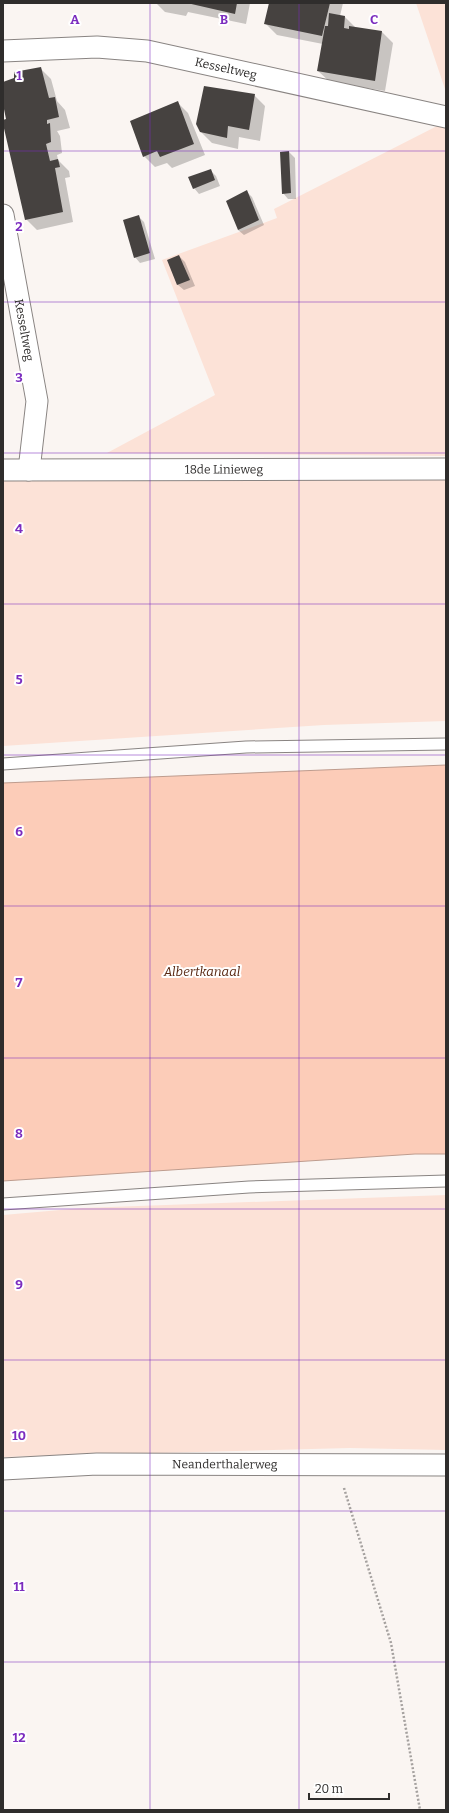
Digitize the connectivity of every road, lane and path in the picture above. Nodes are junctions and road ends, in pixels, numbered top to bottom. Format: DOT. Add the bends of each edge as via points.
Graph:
graph roads {
  1 [pos="3,52"];
  2 [pos="446,117"];
  3 [pos="3,215"];
  4 [pos="446,469"];
  5 [pos="3,470"];
  6 [pos="29,470"];
  7 [pos="446,744"];
  8 [pos="3,764"];
  9 [pos="446,1181"];
  10 [pos="3,1204"];
  11 [pos="337,1465"];
  12 [pos="446,1465"];
  13 [pos="3,1469"];
  14 [pos="420,1810"];
  1 -- 2 [label="street, Kesseltweg" via="97,47 147,50"];
  3 -- 6 [label="street, Kesseltweg" via="37,401"];
  4 -- 6 [label="street, 18de Linieweg"];
  5 -- 6 [label="street, 18de Linieweg"];
  7 -- 8 [label="lane" via="246,748"];
  9 -- 10 [label="lane" via="249,1187"];
  11 -- 12 [label="street, Neanderthalerweg"];
  11 -- 13 [label="street, Neanderthalerweg" via="97,1464"];
  11 -- 14 [label="path" via="391,1643"];
}
